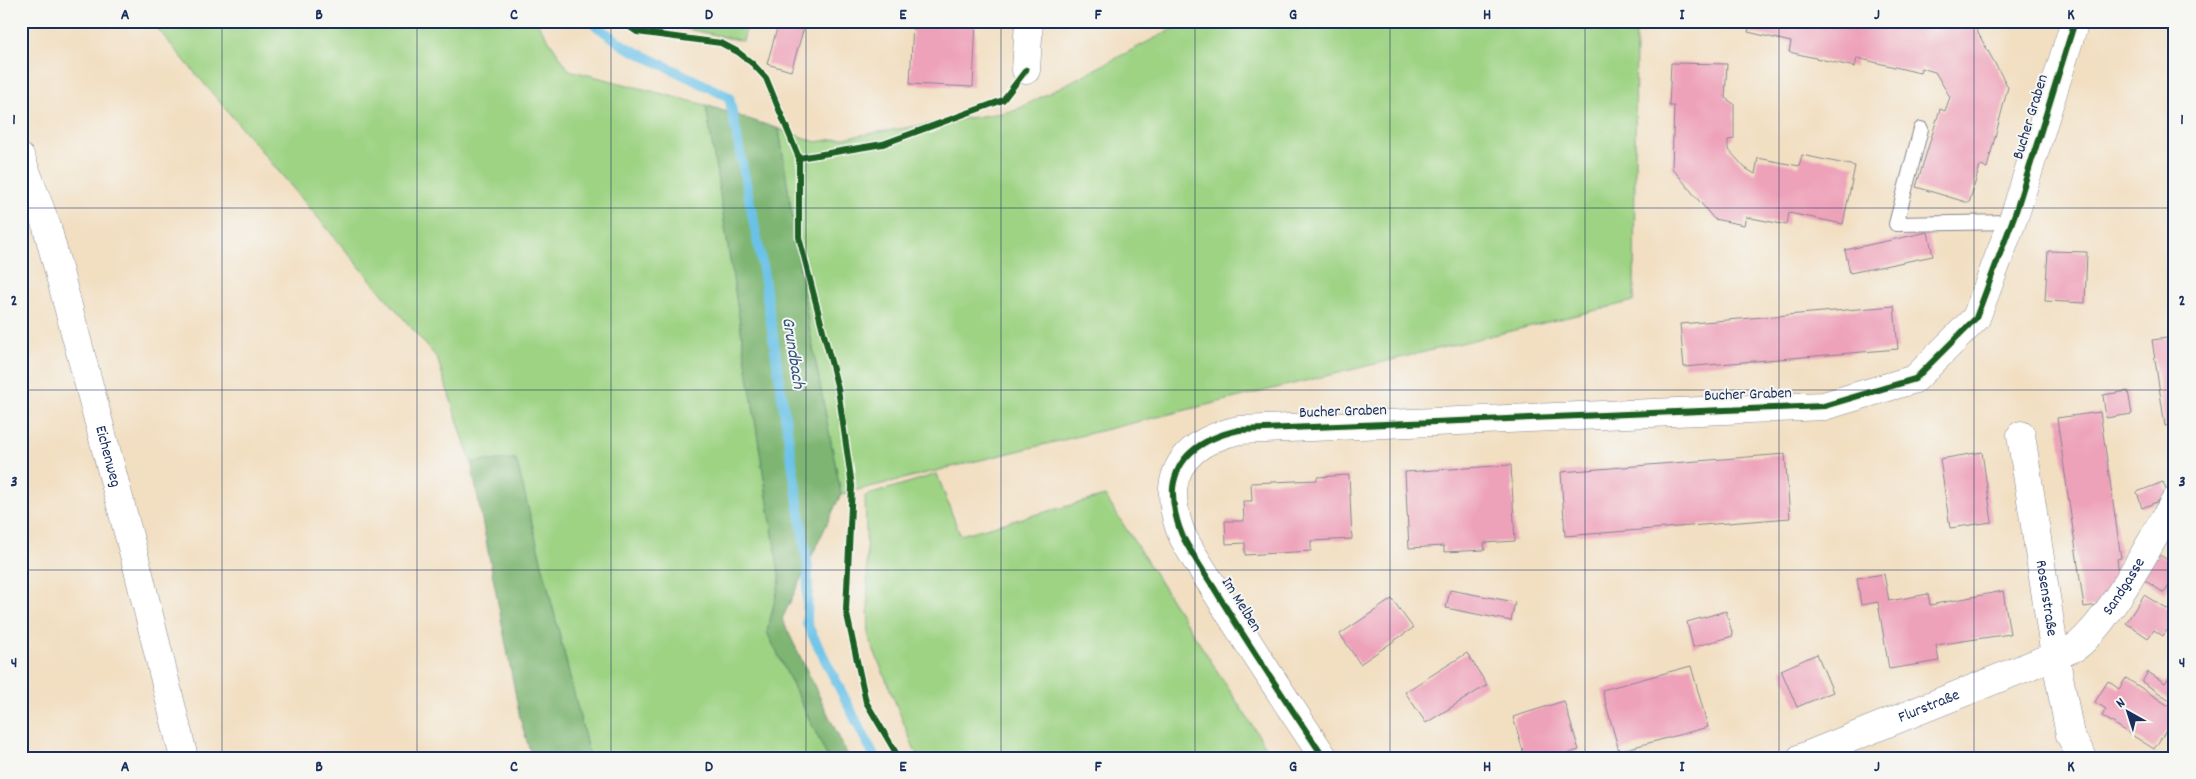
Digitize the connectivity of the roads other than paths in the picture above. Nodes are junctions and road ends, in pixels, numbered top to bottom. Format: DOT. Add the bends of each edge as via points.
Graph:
graph roads {
  1 [pos="1029,21"];
  2 [pos="2076,21"];
  3 [pos="1026,70"];
  4 [pos="1921,129"];
  5 [pos="21,158"];
  6 [pos="2012,222"];
  7 [pos="2021,435"];
  8 [pos="1186,455"];
  9 [pos="2175,501"];
  10 [pos="2055,655"];
  11 [pos="184,758"];
  12 [pos="1324,758"];
  13 [pos="1801,758"];
  14 [pos="2083,758"];
  1 -- 3 [label="street"];
  2 -- 6 [label="street, Bucher Graben"];
  4 -- 6 [label="lane" via="1896,224"];
  5 -- 11 [label="street, Eichenweg" via="48,227"];
  6 -- 8 [label="street, Bucher Graben" via="1976,318 1915,380 1824,406 1239,430 1205,441"];
  7 -- 10 [label="street, Rosenstraße"];
  8 -- 12 [label="street, Im Melben" via="1176,472 1173,489 1176,514 1184,538"];
  9 -- 10 [label="street, Sandgasse" via="2115,601 2086,640 2076,648"];
  10 -- 13 [label="street, Flurstraße"];
  10 -- 14 [label="street, Rosenstraße" via="2070,735"];
}
